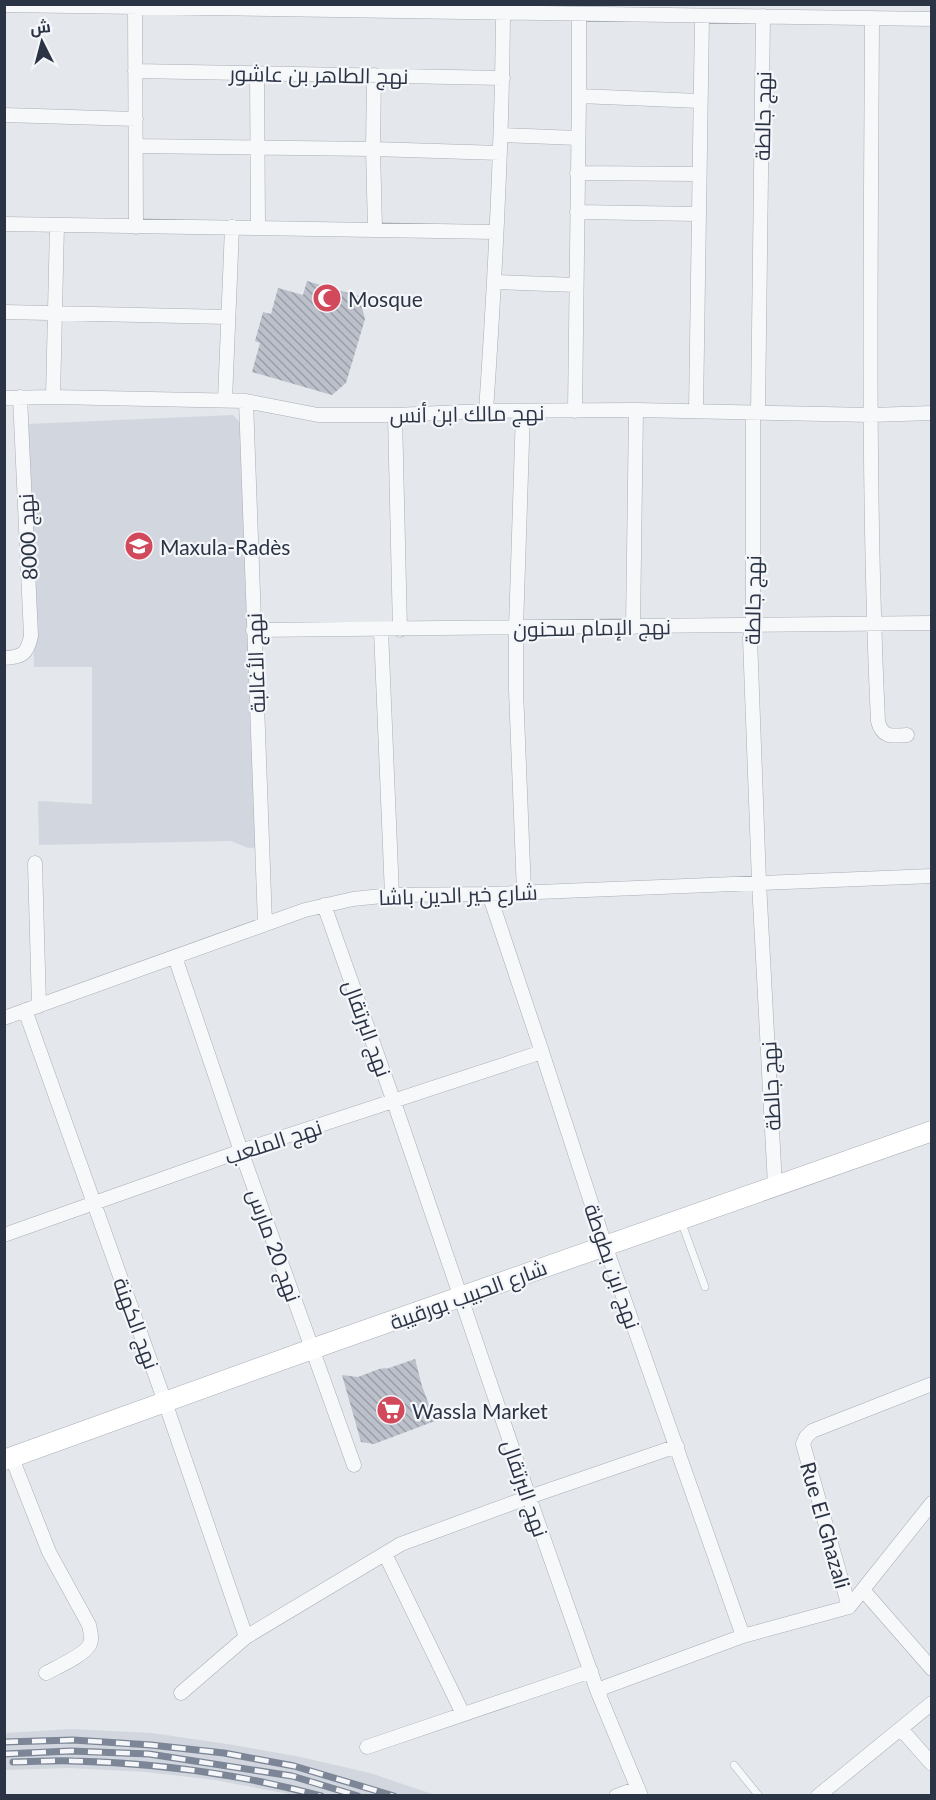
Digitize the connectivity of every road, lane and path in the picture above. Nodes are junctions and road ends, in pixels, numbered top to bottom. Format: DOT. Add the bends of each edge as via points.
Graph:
graph roads {
  1 [pos="4,5"];
  2 [pos="169,6"];
  3 [pos="135,7"];
  4 [pos="445,8"];
  5 [pos="697,12"];
  6 [pos="503,13"];
  7 [pos="579,14"];
  8 [pos="764,16"];
  9 [pos="872,18"];
  10 [pos="932,19"];
  11 [pos="135,71"];
  12 [pos="257,73"];
  13 [pos="374,75"];
  14 [pos="503,78"];
  15 [pos="579,96"];
  16 [pos="700,101"];
  17 [pos="4,115"];
  18 [pos="136,119"];
  19 [pos="501,135"];
  20 [pos="578,138"];
  21 [pos="136,146"];
  22 [pos="258,147"];
  23 [pos="373,149"];
  24 [pos="500,153"];
  25 [pos="577,173"];
  26 [pos="698,174"];
  27 [pos="577,212"];
  28 [pos="698,214"];
  29 [pos="4,224"];
  30 [pos="57,225"];
  31 [pos="136,227"];
  32 [pos="232,227"];
  33 [pos="258,228"];
  34 [pos="375,229"];
  35 [pos="496,232"];
  36 [pos="495,282"];
  37 [pos="576,285"];
  38 [pos="4,312"];
  39 [pos="56,314"];
  40 [pos="228,317"];
  41 [pos="20,397"];
  42 [pos="52,397"];
  43 [pos="4,398"];
  44 [pos="225,400"];
  45 [pos="246,400"];
  46 [pos="636,410"];
  47 [pos="486,411"];
  48 [pos="523,411"];
  49 [pos="574,411"];
  50 [pos="696,411"];
  51 [pos="758,412"];
  52 [pos="932,413"];
  53 [pos="871,415"];
  54 [pos="395,416"];
  55 [pos="932,624"];
  56 [pos="753,625"];
  57 [pos="874,625"];
  58 [pos="633,627"];
  59 [pos="516,628"];
  60 [pos="253,630"];
  61 [pos="381,630"];
  62 [pos="400,630"];
  63 [pos="4,658"];
  64 [pos="906,735"];
  65 [pos="35,863"];
  66 [pos="932,876"];
  67 [pos="759,882"];
  68 [pos="524,892"];
  69 [pos="489,894"];
  70 [pos="392,895"];
  71 [pos="324,905"];
  72 [pos="265,924"];
  73 [pos="175,957"];
  74 [pos="39,1006"];
  75 [pos="25,1010"];
  76 [pos="4,1018"];
  77 [pos="542,1052"];
  78 [pos="394,1102"];
  79 [pos="932,1131"];
  80 [pos="241,1151"];
  81 [pos="775,1186"];
  82 [pos="93,1202"];
  83 [pos="680,1218"];
  84 [pos="4,1235"];
  85 [pos="604,1245"];
  86 [pos="705,1287"];
  87 [pos="461,1297"];
  88 [pos="312,1349"];
  89 [pos="932,1384"];
  90 [pos="165,1402"];
  91 [pos="677,1446"];
  92 [pos="8,1459"];
  93 [pos="354,1465"];
  94 [pos="529,1497"];
  95 [pos="932,1503"];
  96 [pos="385,1554"];
  97 [pos="863,1590"];
  98 [pos="849,1607"];
  99 [pos="744,1636"];
  100 [pos="246,1637"];
  101 [pos="932,1669"];
  102 [pos="591,1671"];
  103 [pos="46,1673"];
  104 [pos="597,1690"];
  105 [pos="181,1693"];
  106 [pos="932,1703"];
  107 [pos="463,1714"];
  108 [pos="901,1729"];
  109 [pos="367,1747"];
  110 [pos="932,1764"];
  111 [pos="734,1765"];
  112 [pos="640,1792"];
  113 [pos="616,1796"];
  114 [pos="759,1796"];
  115 [pos="818,1796"];
  1 -- 3 [label="street"];
  2 -- 3 [label="street"];
  2 -- 4 [label="street"];
  3 -- 11 [label="street"];
  4 -- 6 [label="street"];
  5 -- 7 [label="street"];
  5 -- 8 [label="street"];
  5 -- 16 [label="street"];
  6 -- 7 [label="street"];
  6 -- 14 [label="street"];
  7 -- 15 [label="street"];
  8 -- 9 [label="street"];
  8 -- 51 [label="street, نهج جالطة"];
  9 -- 10 [label="street"];
  9 -- 53 [label="street"];
  11 -- 12 [label="street, نهج الطاهر بن عاشور"];
  11 -- 18 [label="street"];
  12 -- 13 [label="street, نهج الطاهر بن عاشور"];
  12 -- 22 [label="street"];
  13 -- 14 [label="street, نهج الطاهر بن عاشور"];
  13 -- 23 [label="street"];
  14 -- 19 [label="street"];
  15 -- 16 [label="street"];
  15 -- 20 [label="street"];
  16 -- 26 [label="street"];
  17 -- 18 [label="street"];
  18 -- 21 [label="street"];
  19 -- 20 [label="street"];
  19 -- 24 [label="street"];
  20 -- 25 [label="street"];
  21 -- 22 [label="street"];
  21 -- 31 [label="street"];
  22 -- 23 [label="street"];
  22 -- 33 [label="street"];
  23 -- 24 [label="street"];
  23 -- 34 [label="street"];
  24 -- 35 [label="street"];
  25 -- 26 [label="street"];
  25 -- 27 [label="street"];
  26 -- 28 [label="street"];
  27 -- 28 [label="street"];
  27 -- 37 [label="street"];
  28 -- 50 [label="street"];
  29 -- 30 [label="street"];
  30 -- 31 [label="street"];
  30 -- 39 [label="street"];
  31 -- 32 [label="street"];
  32 -- 33 [label="street"];
  32 -- 40 [label="street"];
  33 -- 34 [label="street"];
  34 -- 35 [label="street"];
  35 -- 36 [label="street"];
  36 -- 37 [label="street"];
  36 -- 47 [label="street"];
  37 -- 49 [label="street"];
  38 -- 39 [label="street"];
  39 -- 40 [label="street"];
  39 -- 42 [label="street"];
  40 -- 44 [label="street"];
  41 -- 42 [label="street, نهج مالك ابن أنس"];
  41 -- 43 [label="street, نهج مالك ابن أنس"];
  41 -- 63 [label="street, نهج 8000" via="31,636 24,654"];
  42 -- 44 [label="street, نهج مالك ابن أنس"];
  44 -- 45 [label="street, نهج مالك ابن أنس"];
  45 -- 54 [label="street, نهج مالك ابن أنس" via="318,415"];
  45 -- 60 [label="street, نهج الأغالبة"];
  46 -- 49 [label="street, نهج مالك ابن أنس"];
  46 -- 50 [label="street, نهج مالك ابن أنس"];
  46 -- 58 [label="street"];
  47 -- 48 [label="street, نهج مالك ابن أنس"];
  47 -- 54 [label="street, نهج مالك ابن أنس"];
  48 -- 49 [label="street, نهج مالك ابن أنس"];
  48 -- 59 [label="street"];
  50 -- 51 [label="street, نهج مالك ابن أنس"];
  51 -- 53 [label="street, نهج مالك ابن أنس"];
  51 -- 56 [label="street, نهج جالطة" via="753,417"];
  52 -- 53 [label="street, نهج مالك ابن أنس"];
  53 -- 57 [label="street"];
  54 -- 62 [label="street"];
  55 -- 57 [label="street, نهج الإمام سحنون"];
  56 -- 57 [label="street, نهج الإمام سحنون"];
  56 -- 58 [label="street, نهج الإمام سحنون"];
  56 -- 67 [label="street, نهج جالطة" via="750,638"];
  57 -- 64 [label="street" via="880,727 888,736"];
  58 -- 59 [label="street, نهج الإمام سحنون"];
  59 -- 62 [label="street, نهج الإمام سحنون"];
  59 -- 68 [label="street"];
  60 -- 61 [label="street, نهج الإمام سحنون"];
  60 -- 72 [label="street, نهج الأغالبة"];
  61 -- 62 [label="street, نهج الإمام سحنون"];
  61 -- 70 [label="street"];
  65 -- 74 [label="street"];
  66 -- 67 [label="street, شارع خير الدين باشا"];
  67 -- 68 [label="street, شارع خير الدين باشا"];
  67 -- 81 [label="street, نهج جالطة"];
  68 -- 69 [label="street, شارع خير الدين باشا"];
  69 -- 70 [label="street, شارع خير الدين باشا"];
  69 -- 77 [label="street, نهج ابن بطوطة"];
  70 -- 71 [label="street, شارع خير الدين باشا"];
  71 -- 72 [label="street, شارع خير الدين باشا"];
  71 -- 78 [label="street, نهج البرتقال"];
  72 -- 73 [label="street, شارع خير الدين باشا"];
  73 -- 74 [label="street, شارع خير الدين باشا"];
  73 -- 80 [label="street, نهج 20 مارس"];
  74 -- 75 [label="street, شارع خير الدين باشا"];
  75 -- 76 [label="street, شارع خير الدين باشا"];
  75 -- 82 [label="street, نهج الكهنة"];
  77 -- 78 [label="street, نهج الملعب"];
  77 -- 85 [label="street, نهج ابن بطوطة"];
  78 -- 80 [label="street, نهج الملعب"];
  78 -- 87 [label="street, نهج البرتقال"];
  79 -- 81 [label="street, شارع الحبيب بورقيبة"];
  80 -- 82 [label="street, نهج الملعب"];
  80 -- 88 [label="street, نهج 20 مارس"];
  81 -- 83 [label="street, شارع الحبيب بورقيبة"];
  82 -- 84 [label="street, نهج الملعب"];
  82 -- 90 [label="street, نهج الكهنة"];
  83 -- 85 [label="street, شارع الحبيب بورقيبة"];
  83 -- 86 [label="lane"];
  85 -- 87 [label="street, شارع الحبيب بورقيبة"];
  85 -- 91 [label="street, نهج ابن بطوطة"];
  87 -- 88 [label="street, شارع الحبيب بورقيبة"];
  87 -- 94 [label="street, نهج البرتقال"];
  88 -- 90 [label="street, شارع الحبيب بورقيبة"];
  88 -- 93 [label="street, نهج 20 مارس"];
  89 -- 98 [label="street, Rue El Ghazali" via="812,1431 803,1444"];
  90 -- 92 [label="street, شارع الحبيب بورقيبة"];
  90 -- 100 [label="street, نهج الكهنة"];
  91 -- 94 [label="street"];
  91 -- 99 [label="street, نهج ابن بطوطة"];
  92 -- 103 [label="street" via="91,1635 86,1649"];
  94 -- 96 [label="street" via="401,1544"];
  94 -- 102 [label="street, نهج البرتقال"];
  95 -- 97 [label="street"];
  96 -- 100 [label="street"];
  96 -- 107 [label="street"];
  97 -- 98 [label="street"];
  97 -- 101 [label="street"];
  98 -- 99 [label="street"];
  99 -- 104 [label="street"];
  100 -- 105 [label="street"];
  102 -- 104 [label="street, نهج البرتقال"];
  102 -- 107 [label="street"];
  104 -- 112 [label="street, نهج البرتقال"];
  106 -- 108 [label="street"];
  107 -- 109 [label="street"];
  108 -- 110 [label="street"];
  108 -- 115 [label="street"];
  111 -- 114 [label="lane"];
  112 -- 113 [label="street"];
}
